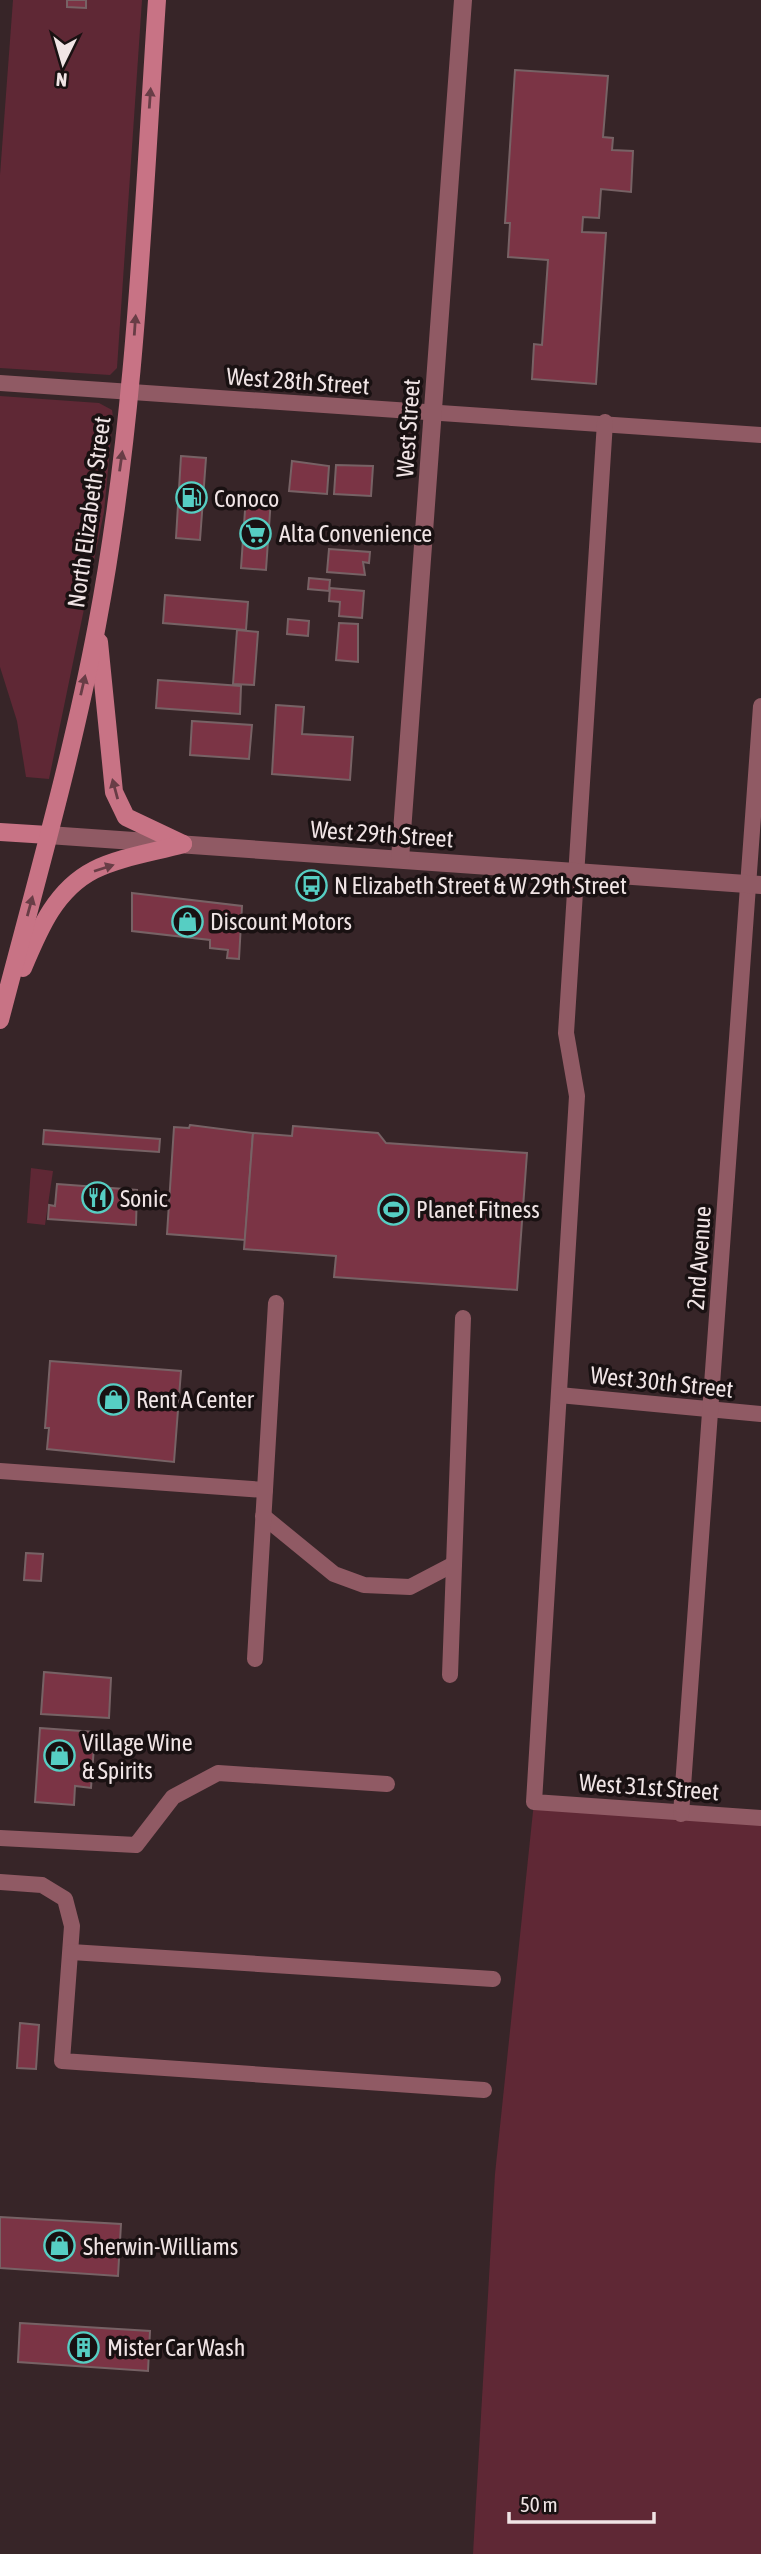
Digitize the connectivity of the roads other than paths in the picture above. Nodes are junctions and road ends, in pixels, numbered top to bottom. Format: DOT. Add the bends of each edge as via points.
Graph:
graph roads {
  1 [pos="157,0"];
  2 [pos="463,0"];
  3 [pos="0,383"];
  4 [pos="131,393"];
  5 [pos="434,413"];
  6 [pos="605,422"];
  7 [pos="761,435"];
  8 [pos="97,625"];
  9 [pos="761,706"];
  10 [pos="0,832"];
  11 [pos="48,835"];
  12 [pos="183,844"];
  13 [pos="400,859"];
  14 [pos="577,872"];
  15 [pos="755,885"];
  16 [pos="0,1020"];
  17 [pos="276,1303"];
  18 [pos="463,1318"];
  19 [pos="559,1395"];
  20 [pos="711,1411"];
  21 [pos="761,1414"];
  22 [pos="0,1471"];
  23 [pos="265,1490"];
  24 [pos="263,1516"];
  25 [pos="454,1564"];
  26 [pos="255,1659"];
  27 [pos="450,1675"];
  28 [pos="387,1784"];
  29 [pos="681,1814"];
  30 [pos="761,1818"];
  31 [pos="0,1838"];
  32 [pos="0,1882"];
  33 [pos="71,1952"];
  34 [pos="493,1979"];
  35 [pos="484,2090"];
  4 -- 1 [label="main road, North Elizabeth Street, one-way"];
  2 -- 5 [label="street, West Street"];
  3 -- 4 [label="street, West 28th Street"];
  4 -- 5 [label="street, West 28th Street"];
  8 -- 4 [label="main road, North Elizabeth Street, one-way"];
  5 -- 6 [label="street, West 28th Street"];
  5 -- 13 [label="street, West Street"];
  6 -- 7 [label="street, West 28th Street"];
  6 -- 14 [label="street"];
  11 -- 8 [label="main road, North Elizabeth Street, one-way"];
  12 -- 8 [label="main road, one-way" via="126,817 114,792"];
  9 -- 15 [label="street, 2nd Avenue"];
  10 -- 11 [label="main road, West 29th Street"];
  11 -- 12 [label="street, West 29th Street"];
  16 -- 11 [label="main road, North Elizabeth Street, one-way"];
  12 -- 13 [label="street, West 29th Street"];
  16 -- 12 [label="main road, one-way" via="42,923 62,894 94,870"];
  13 -- 14 [label="street, West 29th Street"];
  14 -- 15 [label="street, West 29th Street"];
  14 -- 19 [label="street" via="566,1033 576,1096"];
  15 -- 20 [label="street, 2nd Avenue"];
  17 -- 23 [label="street"];
  18 -- 25 [label="street"];
  19 -- 20 [label="street, West 30th Street"];
  19 -- 29 [label="street, West 31st Street" via="534,1802"];
  20 -- 21 [label="street, West 30th Street"];
  20 -- 29 [label="street, 2nd Avenue"];
  22 -- 23 [label="street"];
  23 -- 24 [label="street"];
  24 -- 25 [label="street" via="334,1574 364,1585 410,1587"];
  24 -- 26 [label="street"];
  25 -- 27 [label="street"];
  28 -- 31 [label="street" via="218,1773 173,1797 135,1846"];
  29 -- 30 [label="street, West 31st Street"];
  32 -- 33 [label="street" via="42,1885 65,1899 72,1926"];
  33 -- 34 [label="street"];
  33 -- 35 [label="street" via="62,2061"];
}
